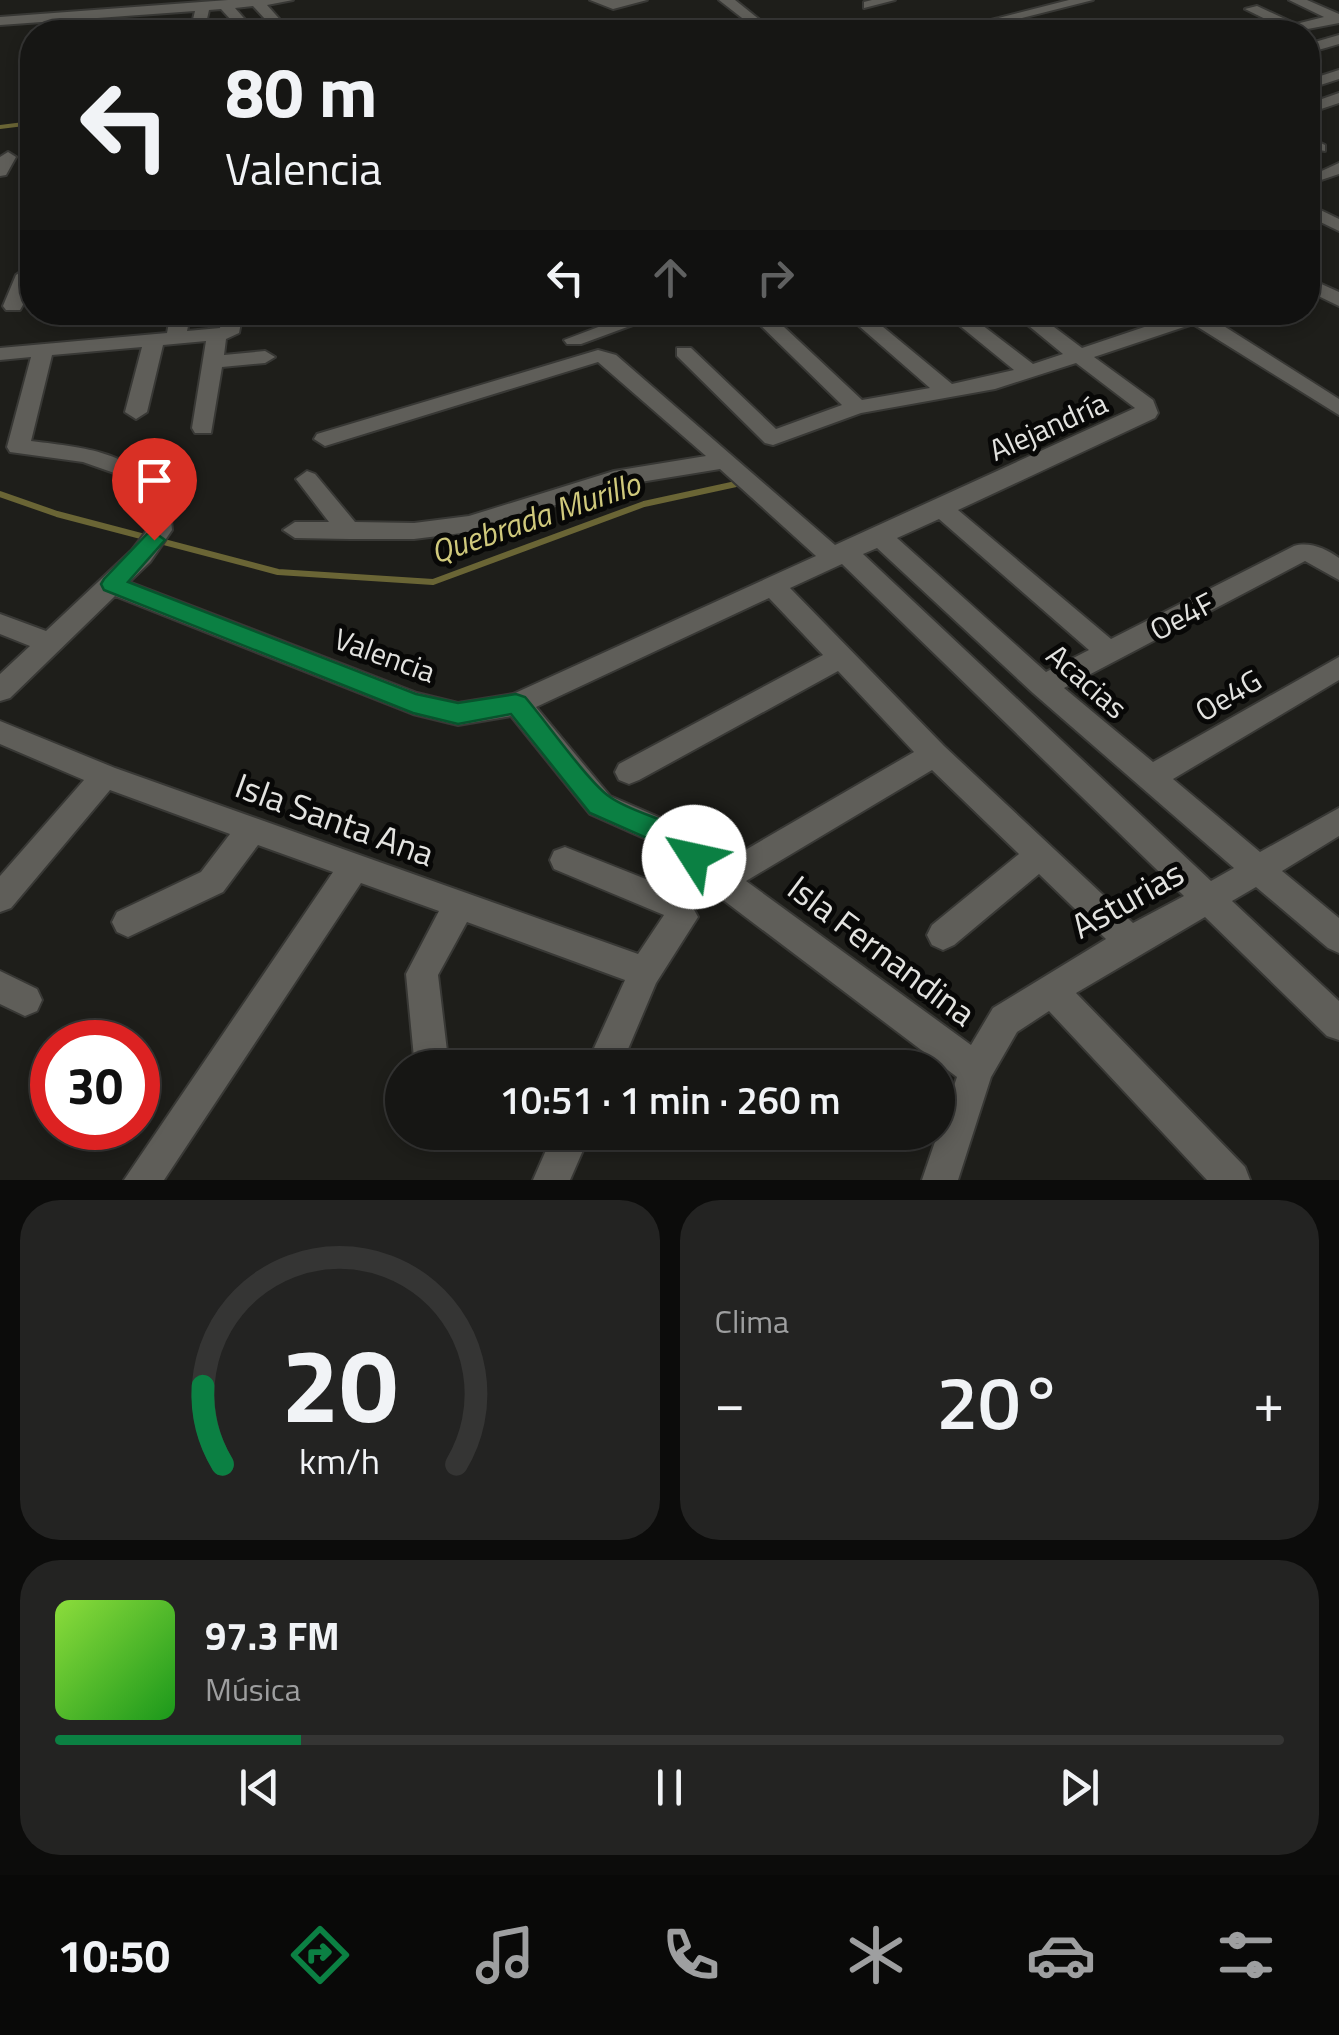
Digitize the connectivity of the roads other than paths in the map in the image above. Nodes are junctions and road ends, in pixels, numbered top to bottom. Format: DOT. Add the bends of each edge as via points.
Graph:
graph roads {
  1 [pos="286,0"];
  2 [pos="597,0"];
  3 [pos="640,0"];
  4 [pos="726,0"];
  5 [pos="888,0"];
  6 [pos="1086,0"];
  7 [pos="1296,0"];
  8 [pos="1331,0"];
  9 [pos="256,1"];
  10 [pos="223,2"];
  11 [pos="868,5"];
  12 [pos="141,6"];
  13 [pos="203,6"];
  14 [pos="1252,9"];
  15 [pos="119,13"];
  16 [pos="1338,13"];
  17 [pos="72,20"];
  18 [pos="118,20"];
  19 [pos="200,20"];
  20 [pos="273,20"];
  21 [pos="752,20"];
  22 [pos="1007,20"];
  23 [pos="1276,20"];
  24 [pos="1339,168"];
  25 [pos="1321,175"];
  26 [pos="20,292"];
  27 [pos="13,306"];
  28 [pos="178,325"];
  29 [pos="600,325"];
  30 [pos="770,325"];
  31 [pos="868,325"];
  32 [pos="969,325"];
  33 [pos="1039,325"];
  34 [pos="1170,325"];
  35 [pos="1222,325"];
  36 [pos="227,327"];
  37 [pos="176,338"];
  38 [pos="574,340"];
  39 [pos="154,341"];
  40 [pos="43,351"];
  41 [pos="684,352"];
  42 [pos="1078,353"];
  43 [pos="0,354"];
  44 [pos="265,356"];
  45 [pos="213,362"];
  46 [pos="1029,371"];
  47 [pos="947,391"];
  48 [pos="857,407"];
  49 [pos="1339,408"];
  50 [pos="136,412"];
  51 [pos="203,428"];
  52 [pos="324,439"];
  53 [pos="723,460"];
  54 [pos="307,479"];
  55 [pos="941,508"];
  56 [pos="295,530"];
  57 [pos="349,531"];
  58 [pos="879,536"];
  59 [pos="838,554"];
  60 [pos="1330,564"];
  61 [pos="112,584"];
  62 [pos="771,584"];
  63 [pos="0,624"];
  64 [pos="47,642"];
  65 [pos="1110,654"];
  66 [pos="843,656"];
  67 [pos="1339,667"];
  68 [pos="1043,686"];
  69 [pos="0,690"];
  70 [pos="516,704"];
  71 [pos="0,732"];
  72 [pos="934,754"];
  73 [pos="629,772"];
  74 [pos="105,776"];
  75 [pos="1149,779"];
  76 [pos="1339,821"];
  77 [pos="252,829"];
  78 [pos="1039,856"];
  79 [pos="565,860"];
  80 [pos="355,866"];
  81 [pos="1260,868"];
  82 [pos="721,880"];
  83 [pos="0,898"];
  84 [pos="1209,899"];
  85 [pos="459,904"];
  86 [pos="128,922"];
  87 [pos="944,935"];
  88 [pos="1339,938"];
  89 [pos="1130,941"];
  90 [pos="645,972"];
  91 [pos="1050,989"];
  92 [pos="1339,1024"];
  93 [pos="430,1050"];
  94 [pos="610,1050"];
  95 [pos="976,1070"];
  96 [pos="565,1150"];
  97 [pos="142,1180"];
  98 [pos="552,1180"];
  99 [pos="940,1180"];
  100 [pos="1232,1180"];
  1 -- 9 [label="street"];
  2 -- 3 [label="street"];
  4 -- 21 [label="street"];
  5 -- 11 [label="street"];
  6 -- 22 [label="street"];
  7 -- 16 [label="street"];
  8 -- 16 [label="street"];
  9 -- 10 [label="street"];
  9 -- 20 [label="street"];
  10 -- 13 [label="street"];
  12 -- 13 [label="street"];
  12 -- 15 [label="street"];
  13 -- 19 [label="street"];
  14 -- 23 [label="street"];
  15 -- 17 [label="street"];
  15 -- 18 [label="street"];
  24 -- 25 [label="street"];
  26 -- 27 [label="street"];
  28 -- 37 [label="street"];
  29 -- 38 [label="street"];
  30 -- 48 [label="street"];
  31 -- 47 [label="street"];
  32 -- 46 [label="street"];
  33 -- 42 [label="street, Alejandría"];
  34 -- 42 [label="street"];
  35 -- 49 [label="street"];
  36 -- 37 [label="street"];
  36 -- 45 [label="street"];
  37 -- 39 [label="street"];
  39 -- 40 [label="street"];
  39 -- 50 [label="street"];
  40 -- 43 [label="street"];
  40 -- 61 [label="street" via="18,447 86,455 128,470 160,499 160,530"];
  41 -- 48 [label="street" via="773,438"];
  42 -- 46 [label="street"];
  42 -- 55 [label="street, Alejandría" via="1146,405 1147,413"];
  44 -- 45 [label="street"];
  45 -- 51 [label="street"];
  46 -- 47 [label="street"];
  47 -- 48 [label="street"];
  52 -- 53 [label="street" via="598,356"];
  53 -- 57 [label="street" via="614,479 470,524"];
  53 -- 59 [label="street"];
  54 -- 57 [label="street"];
  55 -- 58 [label="street, Alejandría"];
  55 -- 65 [label="street"];
  56 -- 57 [label="street"];
  58 -- 59 [label="street, Valencia"];
  58 -- 68 [label="street, Acacias"];
  59 -- 62 [label="street, Valencia"];
  59 -- 84 [label="street"];
  60 -- 65 [label="street, Oe4F" via="1303,552"];
  61 -- 64 [label="street"];
  61 -- 70 [label="street, Valencia" via="413,703 458,714"];
  62 -- 66 [label="street"];
  62 -- 70 [label="street, Valencia"];
  63 -- 64 [label="street"];
  64 -- 69 [label="street"];
  65 -- 68 [label="street, Oe4F"];
  66 -- 72 [label="street"];
  66 -- 73 [label="street"];
  67 -- 75 [label="street, Oe4G"];
  68 -- 75 [label="street, Acacias"];
  70 -- 82 [label="street, Isla Fernandina" via="600,805 666,834"];
  71 -- 74 [label="street, Isla Santa Ana"];
  72 -- 78 [label="street"];
  72 -- 82 [label="street"];
  74 -- 77 [label="street, Isla Santa Ana"];
  74 -- 83 [label="street"];
  75 -- 81 [label="street, Acacias"];
  76 -- 81 [label="street, Asturias"];
  77 -- 80 [label="street, Isla Santa Ana"];
  77 -- 86 [label="street" via="212,882"];
  78 -- 87 [label="street"];
  78 -- 89 [label="street"];
  79 -- 90 [label="street" via="681,911"];
  80 -- 85 [label="street, Isla Santa Ana"];
  80 -- 97 [label="street"];
  81 -- 84 [label="street, Asturias"];
  81 -- 88 [label="street, Acacias"];
  82 -- 95 [label="street, Isla Fernandina"];
  84 -- 89 [label="street, Asturias"];
  84 -- 92 [label="street"];
  85 -- 90 [label="street, Isla Santa Ana"];
  85 -- 93 [label="street" via="422,974"];
  89 -- 91 [label="street, Asturias"];
  90 -- 94 [label="street"];
  91 -- 95 [label="street, Asturias" via="1005,1020"];
  91 -- 100 [label="street"];
  95 -- 99 [label="street, Asturias"];
  96 -- 98 [label="street"];
}
